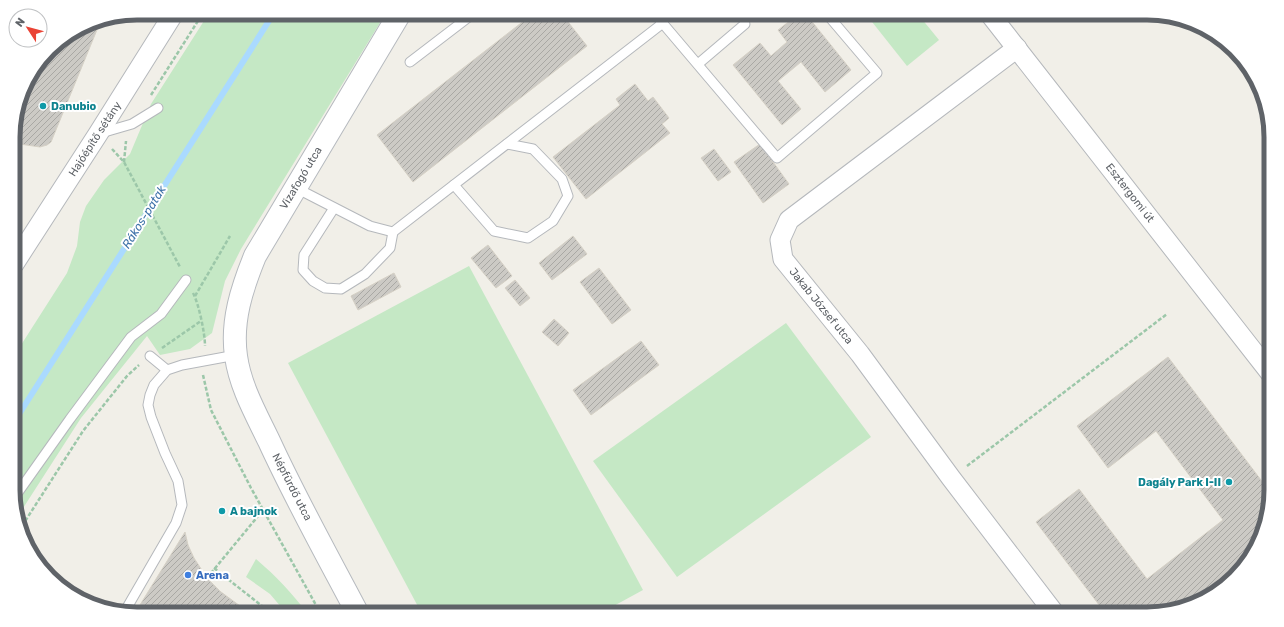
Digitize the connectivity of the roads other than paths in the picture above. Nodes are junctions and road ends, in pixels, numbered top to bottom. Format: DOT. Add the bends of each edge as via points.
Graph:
graph roads {
  1 [pos="170,20"];
  2 [pos="396,20"];
  3 [pos="465,20"];
  4 [pos="660,20"];
  5 [pos="832,20"];
  6 [pos="995,20"];
  7 [pos="663,24"];
  8 [pos="745,24"];
  9 [pos="1017,48"];
  10 [pos="410,62"];
  11 [pos="698,64"];
  12 [pos="158,108"];
  13 [pos="98,134"];
  14 [pos="507,144"];
  15 [pos="454,185"];
  16 [pos="295,188"];
  17 [pos="334,208"];
  18 [pos="393,232"];
  19 [pos="20,255"];
  20 [pos="186,280"];
  21 [pos="236,355"];
  22 [pos="150,356"];
  23 [pos="1264,365"];
  24 [pos="167,370"];
  25 [pos="20,490"];
  26 [pos="127,607"];
  27 [pos="354,607"];
  28 [pos="1050,607"];
  1 -- 13 [label="street, Hajóépítő sétány"];
  2 -- 16 [label="street, Vizafogó utca"];
  3 -- 10 [label="lane"];
  4 -- 7 [label="lane"];
  5 -- 11 [label="lane" via="877,73 777,158"];
  6 -- 9 [label="street, Esztergomi út"];
  7 -- 11 [label="lane"];
  7 -- 14 [label="lane"];
  8 -- 11 [label="lane"];
  9 -- 23 [label="street, Esztergomi út"];
  9 -- 28 [label="street, Jakab József utca" via="789,220 780,240 783,259 860,354"];
  12 -- 13 [label="lane" via="132,124"];
  13 -- 19 [label="street, Hajóépítő sétány"];
  14 -- 15 [label="lane"];
  14 -- 15 [label="lane" via="533,148 562,179 568,196 553,221 528,238 494,231"];
  15 -- 18 [label="lane"];
  16 -- 17 [label="lane"];
  16 -- 21 [label="street, Vizafogó utca" via="255,256 245,281 235,328"];
  17 -- 18 [label="lane" via="370,226"];
  17 -- 18 [label="lane" via="304,256 303,270 312,281 325,288 341,288 365,274 390,248"];
  20 -- 25 [label="lane" via="161,314 131,337"];
  21 -- 24 [label="lane"];
  21 -- 27 [label="street, Népfürdő utca" via="251,403 289,483"];
  22 -- 24 [label="lane"];
  24 -- 26 [label="lane" via="154,385 148,405 178,481 182,505 176,523"];
}
